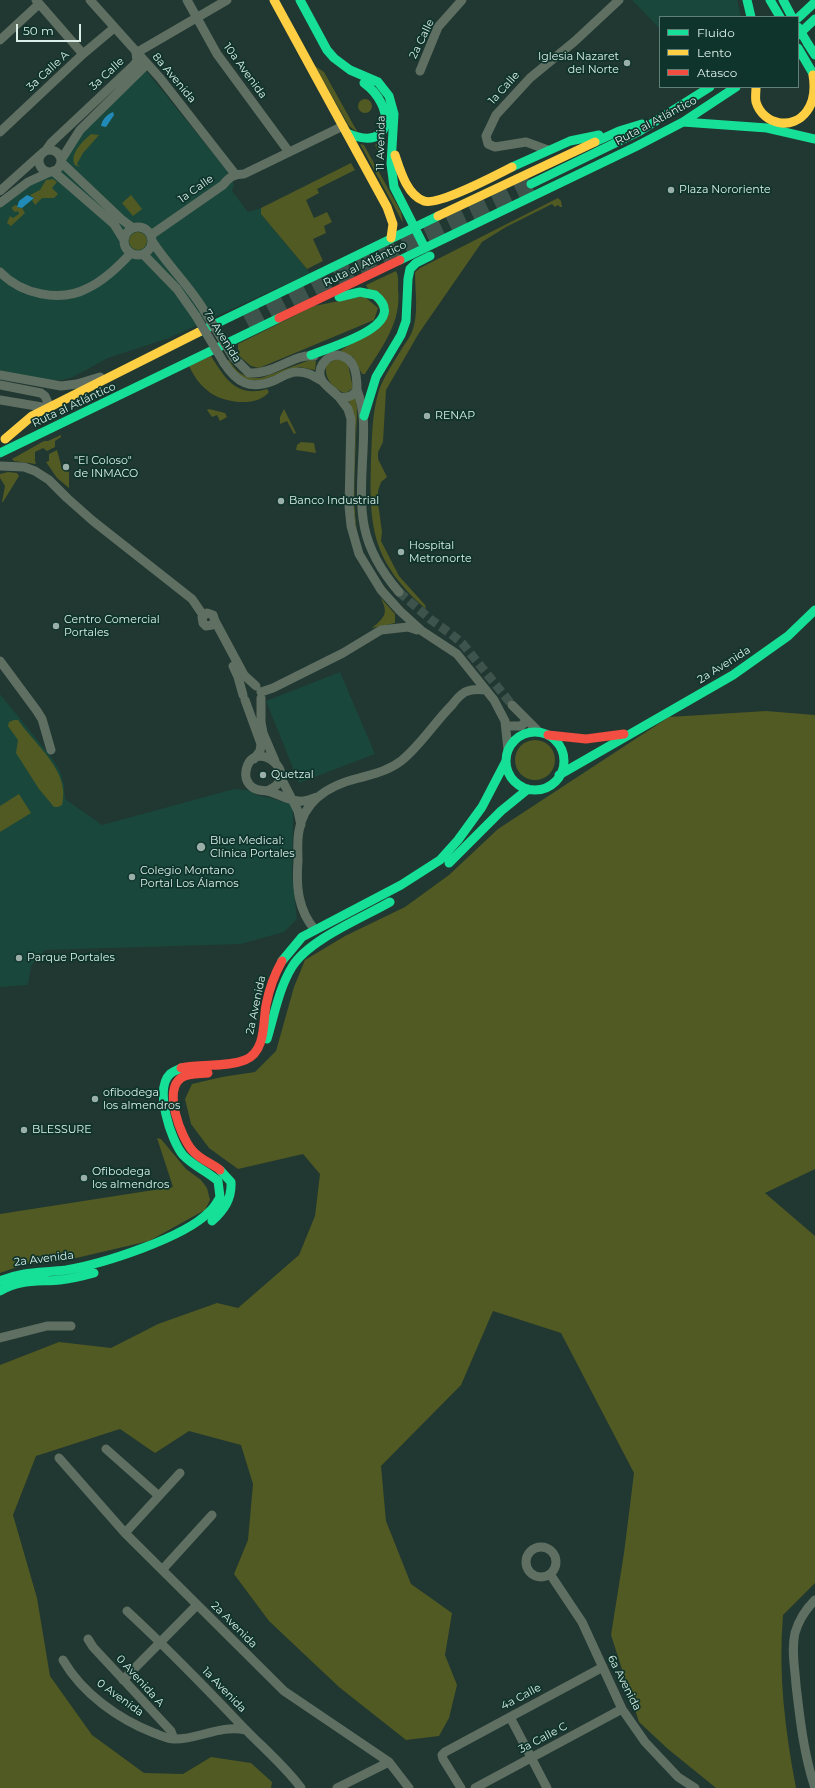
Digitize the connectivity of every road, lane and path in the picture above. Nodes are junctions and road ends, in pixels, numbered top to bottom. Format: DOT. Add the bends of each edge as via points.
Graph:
graph roads {
  1 [pos="90,0"];
  2 [pos="187,0"];
  3 [pos="227,0"];
  4 [pos="274,0"];
  5 [pos="300,0"];
  6 [pos="462,0"];
  7 [pos="619,0"];
  8 [pos="747,0"];
  9 [pos="770,0"];
  10 [pos="782,0"];
  11 [pos="38,2"];
  12 [pos="815,2"];
  13 [pos="751,16"];
  14 [pos="779,16"];
  15 [pos="791,16"];
  16 [pos="196,17"];
  17 [pos="799,17"];
  18 [pos="813,22"];
  19 [pos="114,28"];
  20 [pos="799,29"];
  21 [pos="799,34"];
  22 [pos="0,40"];
  23 [pos="799,51"];
  24 [pos="136,53"];
  25 [pos="83,54"];
  26 [pos="815,56"];
  27 [pos="147,64"];
  28 [pos="350,70"];
  29 [pos="420,72"];
  30 [pos="814,76"];
  31 [pos="708,88"];
  32 [pos="734,88"];
  33 [pos="756,88"];
  34 [pos="663,117"];
  35 [pos="683,122"];
  36 [pos="345,130"];
  37 [pos="618,131"];
  38 [pos="0,132"];
  39 [pos="815,139"];
  40 [pos="391,142"];
  41 [pos="548,150"];
  42 [pos="289,152"];
  43 [pos="43,153"];
  44 [pos="61,161"];
  45 [pos="52,172"];
  46 [pos="235,174"];
  47 [pos="531,184"];
  48 [pos="0,191"];
  49 [pos="0,203"];
  50 [pos="415,227"];
  51 [pos="133,228"];
  52 [pos="152,238"];
  53 [pos="391,238"];
  54 [pos="444,238"];
  55 [pos="124,240"];
  56 [pos="425,248"];
  57 [pos="131,253"];
  58 [pos="143,254"];
  59 [pos="0,272"];
  60 [pos="308,305"];
  61 [pos="227,332"];
  62 [pos="340,344"];
  63 [pos="201,345"];
  64 [pos="311,355"];
  65 [pos="329,356"];
  66 [pos="120,371"];
  67 [pos="378,372"];
  68 [pos="0,375"];
  69 [pos="322,381"];
  70 [pos="0,385"];
  71 [pos="357,390"];
  72 [pos="339,397"];
  73 [pos="0,400"];
  74 [pos="49,408"];
  75 [pos="364,416"];
  76 [pos="48,419"];
  77 [pos="3,440"];
  78 [pos="0,453"];
  79 [pos="0,466"];
  80 [pos="399,592"];
  81 [pos="815,610"];
  82 [pos="212,623"];
  83 [pos="422,631"];
  84 [pos="0,661"];
  85 [pos="486,690"];
  86 [pos="260,692"];
  87 [pos="244,698"];
  88 [pos="512,705"];
  89 [pos="527,720"];
  90 [pos="506,726"];
  91 [pos="638,730"];
  92 [pos="544,734"];
  93 [pos="51,750"];
  94 [pos="508,750"];
  95 [pos="254,759"];
  96 [pos="274,761"];
  97 [pos="506,761"];
  98 [pos="559,775"];
  99 [pos="280,776"];
  100 [pos="528,789"];
  101 [pos="267,791"];
  102 [pos="318,796"];
  103 [pos="293,801"];
  104 [pos="300,825"];
  105 [pos="439,872"];
  106 [pos="413,889"];
  107 [pos="315,930"];
  108 [pos="0,1280"];
  109 [pos="0,1291"];
  110 [pos="71,1326"];
  111 [pos="0,1338"];
  112 [pos="106,1448"];
  113 [pos="59,1458"];
  114 [pos="180,1473"];
  115 [pos="159,1496"];
  116 [pos="212,1515"];
  117 [pos="125,1533"];
  118 [pos="162,1570"];
  119 [pos="550,1574"];
  120 [pos="815,1600"];
  121 [pos="197,1605"];
  122 [pos="127,1611"];
  123 [pos="88,1639"];
  124 [pos="160,1642"];
  125 [pos="63,1660"];
  126 [pos="603,1667"];
  127 [pos="123,1680"];
  128 [pos="622,1709"];
  129 [pos="510,1717"];
  130 [pos="246,1730"];
  131 [pos="174,1739"];
  132 [pos="531,1758"];
  133 [pos="389,1762"];
  134 [pos="301,1788"];
  135 [pos="337,1788"];
  136 [pos="409,1788"];
  137 [pos="461,1788"];
  138 [pos="475,1788"];
  139 [pos="547,1788"];
  140 [pos="695,1788"];
  141 [pos="815,1788"];
  1 -- 19 [label="street, 8a Avenida"];
  2 -- 16 [label="street, 10a Avenida"];
  3 -- 16 [label="street, 3a Calle"];
  4 -- 36 [label="main road, 11 Avenida"];
  5 -- 28 [label="main road, 11 Avenida" via="327,50"];
  6 -- 29 [label="street, 2a Calle" via="438,27"];
  7 -- 41 [label="street, 1a Calle" via="530,78 496,114 486,136 488,144 496,147 526,142"];
  8 -- 13 [label="main road"];
  9 -- 14 [label="main road"];
  10 -- 15 [label="main road"];
  11 -- 22 [label="street"];
  11 -- 25 [label="street"];
  12 -- 17 [label="main road"];
  16 -- 24 [label="street, 3a Calle"];
  16 -- 42 [label="street, 10a Avenida" via="217,54"];
  18 -- 21 [label="main road"];
  19 -- 24 [label="street, 8a Avenida"];
  19 -- 25 [label="street, 3a Calle A"];
  20 -- 26 [label="main road, bridge"];
  23 -- 30 [label="main road"];
  24 -- 27 [label="street, 8a Avenida"];
  24 -- 43 [label="street, 3a Calle" via="137,60 134,65"];
  25 -- 38 [label="street, 3a Calle A"];
  27 -- 44 [label="street, 3a Calle" via="80,130"];
  27 -- 46 [label="street, 8a Avenida"];
  28 -- 36 [label="main road" via="381,99 385,113 384,126 381,134 374,139 362,139"];
  28 -- 40 [label="main road, 11 Avenida" via="378,82 389,96 394,114"];
  30 -- 33 [label="main road" via="811,105 805,114 791,123 782,124 766,118 756,103"];
  31 -- 34 [label="main road, Ruta al Atlántico"];
  32 -- 35 [label="main road, Ruta al Atlántico"];
  34 -- 37 [label="main road, Ruta al Atlántico"];
  34 -- 47 [label="main road, Ruta al Atlántico" via="640,131"];
  35 -- 39 [label="main road" via="742,125"];
  35 -- 54 [label="main road, Ruta al Atlántico"];
  36 -- 42 [label="street, 1a Calle"];
  36 -- 53 [label="main road, 11 Avenida" via="391,215"];
  37 -- 41 [label="main road" via="570,141"];
  37 -- 50 [label="main road, Ruta al Atlántico"];
  40 -- 41 [label="main road" via="400,171 411,189 424,201 434,202"];
  40 -- 50 [label="main road, 11 Avenida" via="394,187"];
  42 -- 46 [label="street, 1a Calle" via="244,174"];
  43 -- 44 [label="street" via="49,149 56,152"];
  43 -- 45 [label="street" via="39,165 44,170"];
  43 -- 48 [label="street, 3a Calle"];
  44 -- 45 [label="street" via="59,167"];
  44 -- 51 [label="street"];
  45 -- 49 [label="street" via="28,182"];
  45 -- 55 [label="street" via="114,224"];
  46 -- 52 [label="street, 1a Calle"];
  50 -- 53 [label="main road, Ruta al Atlántico"];
  50 -- 56 [label="main road, 11 Avenida"];
  51 -- 52 [label="street" via="143,228"];
  51 -- 55 [label="street" via="128,231"];
  52 -- 58 [label="street" via="151,247"];
  52 -- 64 [label="street, 7a Avenida, bridge" via="163,259 187,284 234,358 249,373 258,374"];
  53 -- 66 [label="main road, Ruta al Atlántico"];
  54 -- 56 [label="main road, Ruta al Atlántico"];
  54 -- 67 [label="main road" via="434,253 410,268 406,321"];
  55 -- 57 [label="street"];
  56 -- 60 [label="main road, Ruta al Atlántico"];
  57 -- 58 [label="street"];
  57 -- 59 [label="street" via="102,281 74,293 47,295 25,290"];
  58 -- 69 [label="street, 7a Avenida, bridge" via="177,289 235,377 252,385 297,372 311,374"];
  60 -- 62 [label="main road" via="368,291 382,301 383,317 378,325"];
  60 -- 78 [label="main road, Ruta al Atlántico"];
  61 -- 63 [label="main road"];
  62 -- 64 [label="main road"];
  62 -- 65 [label="main road"];
  64 -- 65 [label="street, 7a Avenida"];
  65 -- 69 [label="street" via="321,366"];
  65 -- 71 [label="street" via="338,354 346,356 351,361 355,368"];
  66 -- 68 [label="street" via="77,384 61,386"];
  66 -- 74 [label="main road, Ruta al Atlántico"];
  67 -- 71 [label="main road"];
  67 -- 75 [label="main road" via="368,395"];
  69 -- 72 [label="street"];
  70 -- 74 [label="street" via="41,393 45,396"];
  71 -- 72 [label="street" via="350,396"];
  71 -- 75 [label="street"];
  72 -- 83 [label="street" via="348,409 351,419 349,506 356,545 381,590 408,620"];
  73 -- 74 [label="street"];
  74 -- 77 [label="main road, Ruta al Atlántico" via="32,416"];
  75 -- 80 [label="street" via="361,508 365,531 375,560"];
  76 -- 77 [label="main road, Ruta al Atlántico"];
  79 -- 82 [label="street" via="35,471 49,480 93,521 192,599 203,615 212,614"];
  81 -- 91 [label="main road, 2a Avenida" via="788,636 733,676"];
  82 -- 86 [label="street" via="244,675"];
  82 -- 87 [label="street" via="238,677"];
  83 -- 85 [label="street" via="457,654"];
  83 -- 86 [label="street" via="408,627 380,630 337,656"];
  84 -- 93 [label="street" via="42,719"];
  85 -- 90 [label="street" via="503,715"];
  85 -- 102 [label="street" via="478,689 464,693 401,761 378,773 343,782"];
  86 -- 87 [label="street" via="258,702 252,704"];
  86 -- 87 [label="street" via="248,686 244,690"];
  86 -- 96 [label="street" via="263,733"];
  87 -- 95 [label="street" via="261,744 260,751"];
  88 -- 89 [label="street"];
  89 -- 90 [label="street" via="521,726"];
  89 -- 92 [label="street"];
  90 -- 94 [label="street"];
  91 -- 92 [label="main road, 2a Avenida" via="599,739"];
  91 -- 98 [label="main road, 2a Avenida"];
  92 -- 94 [label="main road" via="529,732 520,736"];
  92 -- 98 [label="main road" via="556,741 561,748 563,767"];
  94 -- 97 [label="main road"];
  95 -- 96 [label="street" via="265,757"];
  95 -- 101 [label="street" via="247,767 246,778 252,787"];
  96 -- 99 [label="street" via="278,765"];
  97 -- 100 [label="main road" via="510,776"];
  97 -- 107 [label="main road, 2a Avenida" via="474,820 440,860 401,885"];
  98 -- 100 [label="main road" via="545,787"];
  99 -- 101 [label="street" via="276,786"];
  99 -- 103 [label="street"];
  100 -- 105 [label="main road" via="501,811"];
  101 -- 103 [label="street"];
  102 -- 103 [label="street" via="300,802"];
  102 -- 104 [label="street" via="306,811"];
  103 -- 104 [label="street"];
  104 -- 107 [label="street" via="297,874 299,896 306,919"];
  106 -- 109 [label="main road, 2a Avenida" via="318,942 300,957 284,985 263,1051 255,1061 234,1071 187,1076 176,1084 174,1100 184,1139 198,1156 224,1173 231,1182 230,1196 218,1216 203,1228 174,1244 126,1263 73,1278 21,1281"];
  107 -- 108 [label="main road, 2a Avenida" via="302,937 290,949 275,973 266,1004 261,1038 253,1055 234,1064 181,1067 171,1073 166,1082 164,1105 178,1148 185,1158 214,1177 220,1186 219,1198 214,1208 184,1230 146,1246 84,1266 57,1271 16,1273"];
  110 -- 111 [label="street" via="47,1326"];
  112 -- 115 [label="street"];
  113 -- 117 [label="street, 2a Avenida"];
  114 -- 115 [label="street"];
  115 -- 117 [label="street"];
  116 -- 118 [label="street"];
  117 -- 118 [label="street, 2a Avenida"];
  118 -- 121 [label="street, 2a Avenida"];
  119 -- 126 [label="street, 6a Avenida" via="582,1622"];
  120 -- 141 [label="street" via="802,1614 795,1634 793,1657 800,1722"];
  121 -- 124 [label="street"];
  121 -- 133 [label="street, 2a Avenida" via="284,1691"];
  122 -- 124 [label="street, 1a Avenida"];
  123 -- 127 [label="street, 0 Avenida A"];
  124 -- 127 [label="street"];
  124 -- 130 [label="street, 1a Avenida"];
  125 -- 131 [label="street, 0 Avenida" via="71,1673 97,1699 134,1725"];
  126 -- 128 [label="street, 6a Avenida"];
  126 -- 129 [label="street, 4a Calle"];
  127 -- 131 [label="street, 0 Avenida A" via="171,1731"];
  128 -- 132 [label="street, 3a Calle C"];
  128 -- 140 [label="street, 6a Avenida" via="645,1742 678,1777"];
  129 -- 132 [label="street"];
  129 -- 137 [label="street, 4a Calle" via="442,1755"];
  130 -- 131 [label="street" via="224,1729"];
  130 -- 134 [label="street, 1a Avenida" via="288,1771"];
  132 -- 138 [label="street, 3a Calle C"];
  132 -- 139 [label="street"];
  133 -- 135 [label="street"];
  133 -- 136 [label="street, 2a Avenida"];
}
